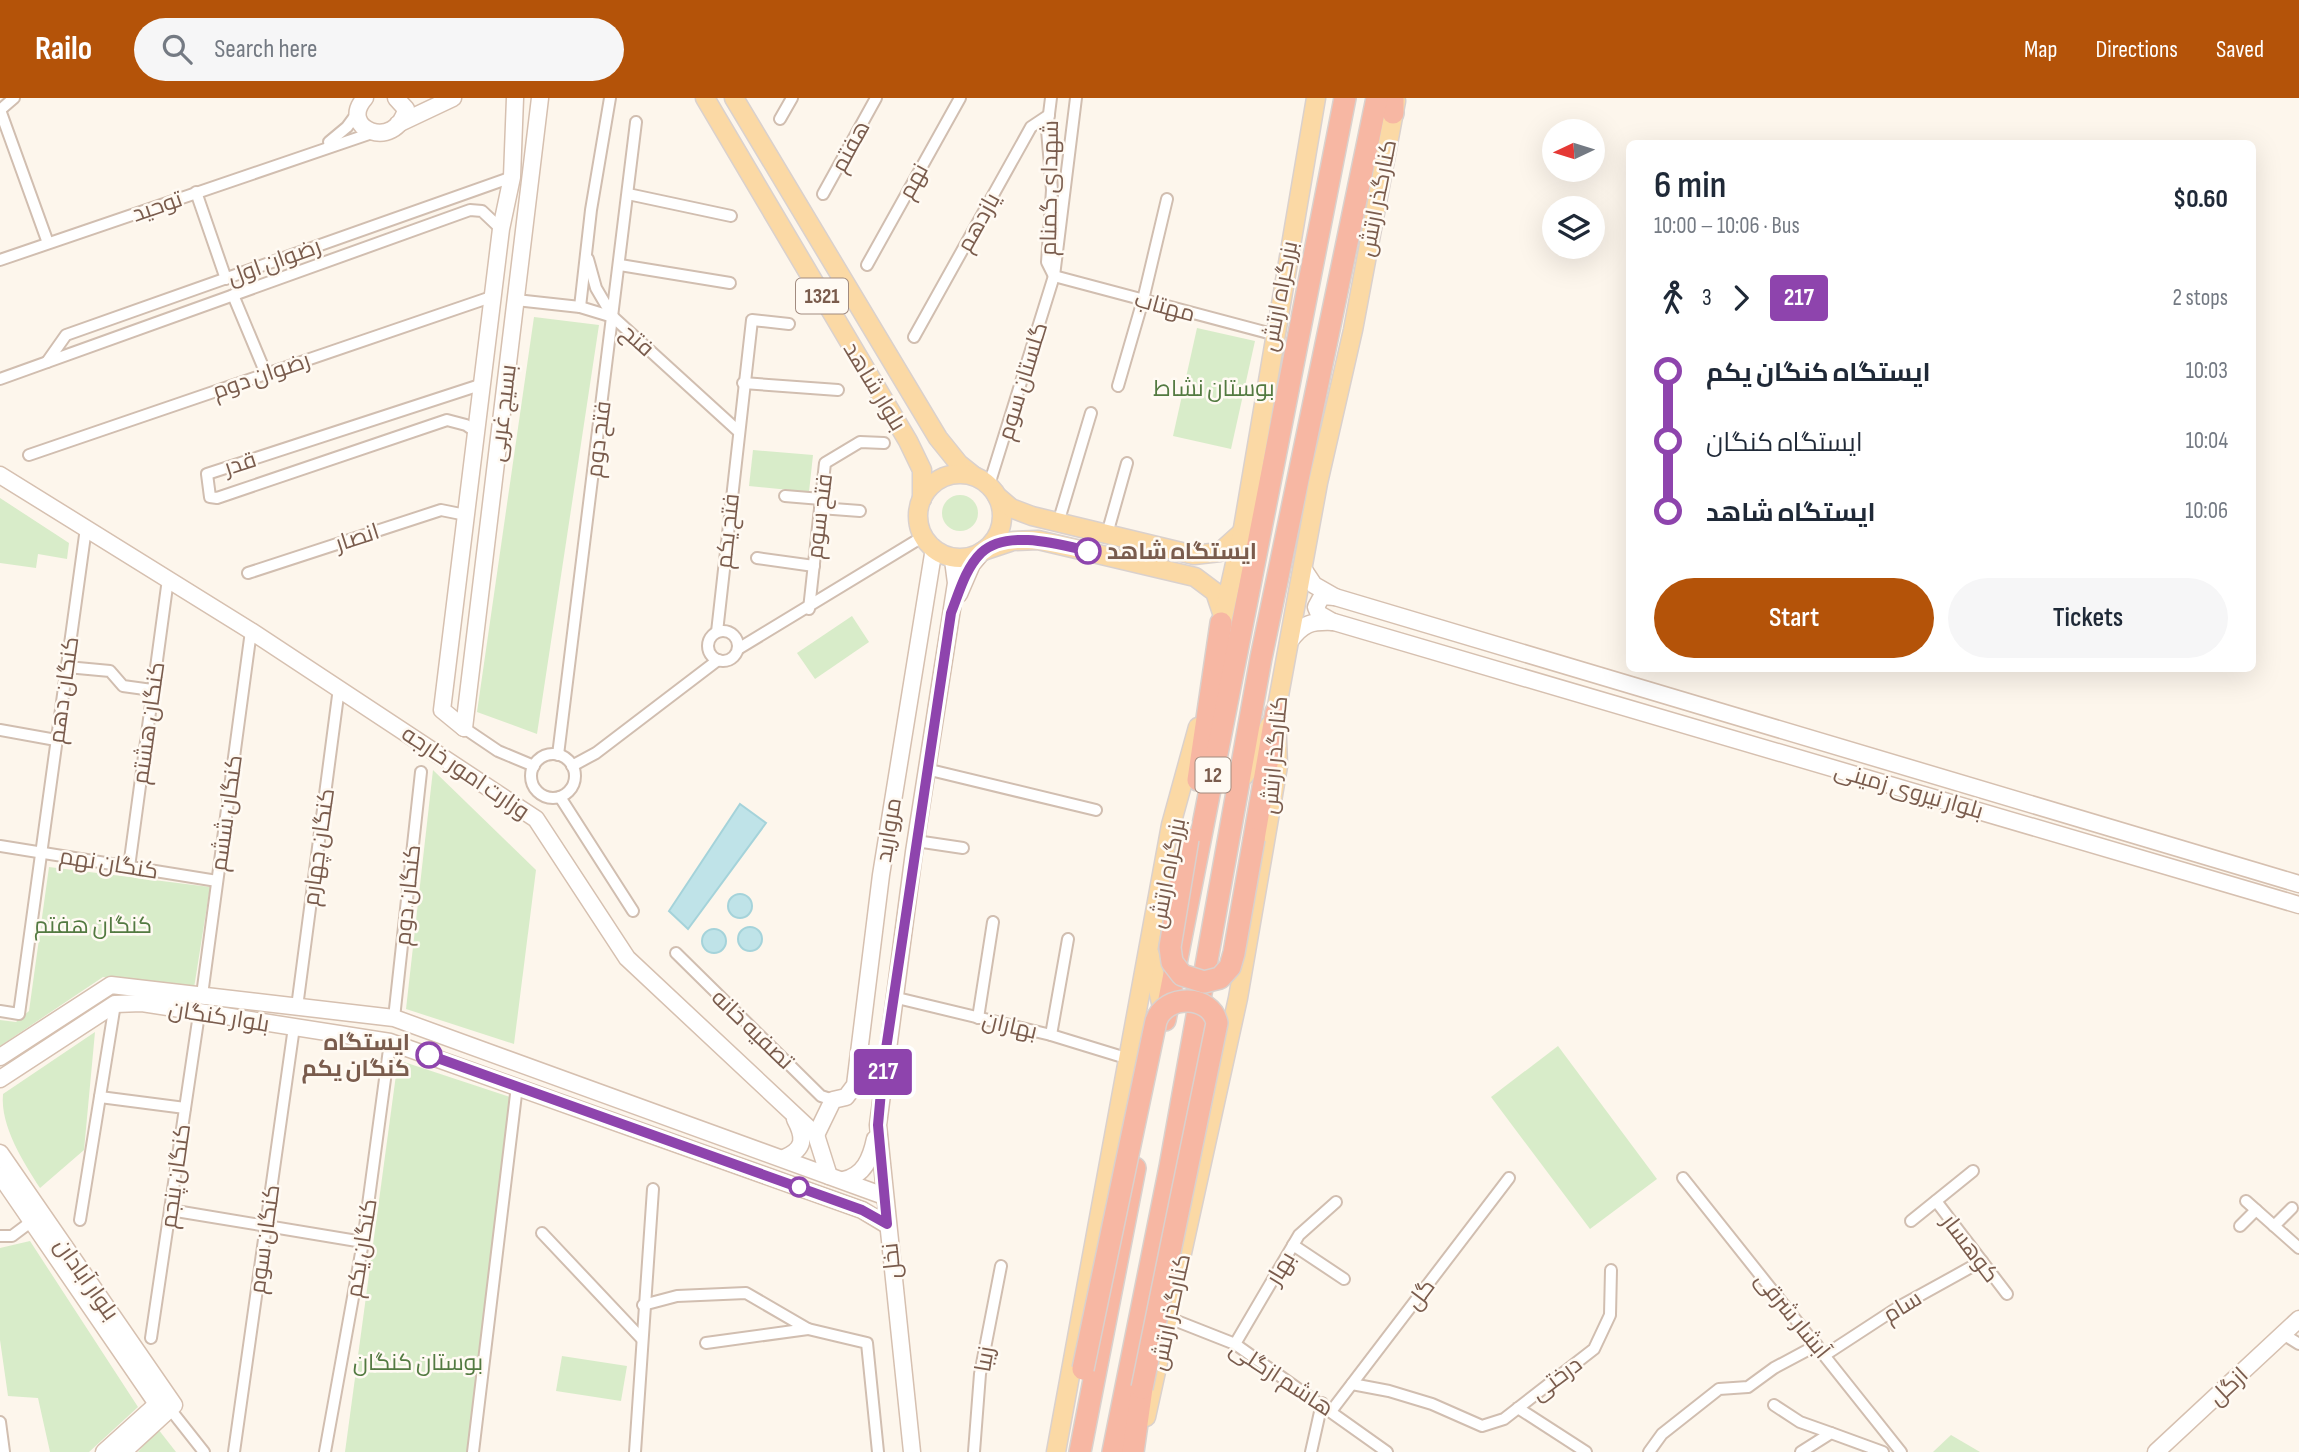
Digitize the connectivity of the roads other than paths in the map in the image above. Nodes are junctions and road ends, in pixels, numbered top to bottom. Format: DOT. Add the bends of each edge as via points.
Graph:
graph roads {
  1 [pos="14,98"];
  2 [pos="348,98"];
  3 [pos="396,98"];
  4 [pos="453,98"];
  5 [pos="515,98"];
  6 [pos="540,98"];
  7 [pos="610,98"];
  8 [pos="705,98"];
  9 [pos="734,98"];
  10 [pos="792,98"];
  11 [pos="876,98"];
  12 [pos="960,98"];
  13 [pos="1051,98"];
  14 [pos="1076,98"];
  15 [pos="1316,98"];
  16 [pos="1345,98"];
  17 [pos="1377,98"];
  18 [pos="1394,103"];
  19 [pos="362,105"];
  20 [pos="0,110"];
  21 [pos="1049,115"];
  22 [pos="780,120"];
  23 [pos="636,122"];
  24 [pos="398,124"];
  25 [pos="372,133"];
  26 [pos="315,151"];
  27 [pos="512,177"];
  28 [pos="196,192"];
  29 [pos="628,194"];
  30 [pos="823,194"];
  31 [pos="1167,199"];
  32 [pos="731,216"];
  33 [pos="501,229"];
  34 [pos="48,243"];
  35 [pos="1367,246"];
  36 [pos="586,253"];
  37 [pos="0,260"];
  38 [pos="620,265"];
  39 [pos="867,265"];
  40 [pos="1054,276"];
  41 [pos="226,279"];
  42 [pos="730,283"];
  43 [pos="233,295"];
  44 [pos="494,296"];
  45 [pos="516,300"];
  46 [pos="1143,300"];
  47 [pos="580,307"];
  48 [pos="613,317"];
  49 [pos="789,324"];
  50 [pos="1276,335"];
  51 [pos="914,337"];
  52 [pos="47,362"];
  53 [pos="266,374"];
  54 [pos="0,379"];
  55 [pos="743,383"];
  56 [pos="483,384"];
  57 [pos="1118,386"];
  58 [pos="838,390"];
  59 [pos="1091,413"];
  60 [pos="737,429"];
  61 [pos="476,432"];
  62 [pos="884,443"];
  63 [pos="29,455"];
  64 [pos="1301,462"];
  65 [pos="1127,463"];
  66 [pos="0,475"];
  67 [pos="987,485"];
  68 [pos="785,496"];
  69 [pos="922,499"];
  70 [pos="820,504"];
  71 [pos="860,512"];
  72 [pos="466,515"];
  73 [pos="1058,523"];
  74 [pos="1243,527"];
  75 [pos="86,528"];
  76 [pos="1107,534"];
  77 [pos="934,546"];
  78 [pos="983,551"];
  79 [pos="1194,555"];
  80 [pos="757,558"];
  81 [pos="814,566"];
  82 [pos="1302,567"];
  83 [pos="248,573"];
  84 [pos="1189,575"];
  85 [pos="167,579"];
  86 [pos="1335,597"];
  87 [pos="809,609"];
  88 [pos="951,613"];
  89 [pos="1334,622"];
  90 [pos="1221,623"];
  91 [pos="251,631"];
  92 [pos="717,632"];
  93 [pos="1289,642"];
  94 [pos="738,649"];
  95 [pos="1525,654"];
  96 [pos="718,660"];
  97 [pos="66,667"];
  98 [pos="1519,675"];
  99 [pos="339,688"];
  100 [pos="152,690"];
  101 [pos="1276,712"];
  102 [pos="464,728"];
  103 [pos="0,730"];
  104 [pos="56,740"];
  105 [pos="558,755"];
  106 [pos="534,766"];
  107 [pos="572,766"];
  108 [pos="926,769"];
  109 [pos="421,772"];
  110 [pos="1237,791"];
  111 [pos="559,797"];
  112 [pos="1096,810"];
  113 [pos="916,841"];
  114 [pos="0,846"];
  115 [pos="963,848"];
  116 [pos="41,853"];
  117 [pos="2233,865"];
  118 [pos="129,867"];
  119 [pos="217,881"];
  120 [pos="2228,884"];
  121 [pos="2299,884"];
  122 [pos="2299,905"];
  123 [pos="632,911"];
  124 [pos="993,922"];
  125 [pos="1069,939"];
  126 [pos="1148,948"];
  127 [pos="676,953"];
  128 [pos="202,995"];
  129 [pos="893,997"];
  130 [pos="115,1004"];
  131 [pos="297,1007"];
  132 [pos="0,1011"];
  133 [pos="199,1014"];
  134 [pos="394,1018"];
  135 [pos="978,1018"];
  136 [pos="1165,1020"];
  137 [pos="293,1027"];
  138 [pos="1051,1035"];
  139 [pos="390,1042"];
  140 [pos="0,1057"];
  141 [pos="1126,1058"];
  142 [pos="0,1079"];
  143 [pos="517,1086"];
  144 [pos="100,1097"];
  145 [pos="833,1100"];
  146 [pos="185,1108"];
  147 [pos="794,1117"];
  148 [pos="878,1125"];
  149 [pos="816,1135"];
  150 [pos="739,1142"];
  151 [pos="0,1153"];
  152 [pos="784,1158"];
  153 [pos="729,1163"];
  154 [pos="1973,1171"];
  155 [pos="0,1175"];
  156 [pos="836,1178"];
  157 [pos="1509,1178"];
  158 [pos="1684,1178"];
  159 [pos="859,1186"];
  160 [pos="653,1189"];
  161 [pos="884,1196"];
  162 [pos="1936,1201"];
  163 [pos="1336,1202"];
  164 [pos="2246,1202"];
  165 [pos="2292,1208"];
  166 [pos="170,1210"];
  167 [pos="862,1210"];
  168 [pos="2256,1210"];
  169 [pos="37,1218"];
  170 [pos="80,1220"];
  171 [pos="1911,1221"];
  172 [pos="887,1224"];
  173 [pos="265,1226"];
  174 [pos="2239,1226"];
  175 [pos="2274,1226"];
  176 [pos="542,1233"];
  177 [pos="0,1236"];
  178 [pos="363,1242"];
  179 [pos="1293,1245"];
  180 [pos="2299,1248"];
  181 [pos="1982,1261"];
  182 [pos="1001,1266"];
  183 [pos="1611,1270"];
  184 [pos="1344,1279"];
  185 [pos="2007,1294"];
  186 [pos="643,1305"];
  187 [pos="1169,1318"];
  188 [pos="2299,1319"];
  189 [pos="808,1328"];
  190 [pos="2283,1334"];
  191 [pos="151,1338"];
  192 [pos="642,1339"];
  193 [pos="706,1343"];
  194 [pos="1234,1344"];
  195 [pos="2299,1344"];
  196 [pos="1817,1345"];
  197 [pos="1825,1355"];
  198 [pos="1352,1384"];
  199 [pos="1322,1403"];
  200 [pos="166,1405"];
  201 [pos="1774,1405"];
  202 [pos="1518,1408"];
  203 [pos="1332,1410"];
  204 [pos="0,1422"];
  205 [pos="1831,1433"];
  206 [pos="4,1452"];
  207 [pos="104,1452"];
  208 [pos="123,1452"];
  209 [pos="204,1452"];
  210 [pos="234,1452"];
  211 [pos="325,1452"];
  212 [pos="473,1452"];
  213 [pos="635,1452"];
  214 [pos="878,1452"];
  215 [pos="912,1452"];
  216 [pos="974,1452"];
  217 [pos="1056,1452"];
  218 [pos="1068,1452"];
  219 [pos="1080,1452"];
  220 [pos="1113,1452"];
  221 [pos="1135,1452"];
  222 [pos="1311,1452"];
  223 [pos="1387,1452"];
  224 [pos="1586,1452"];
  225 [pos="1649,1452"];
  226 [pos="1801,1452"];
  227 [pos="1882,1452"];
  228 [pos="1901,1452"];
  229 [pos="2156,1452"];
  1 -- 20 [label="street"];
  2 -- 19 [label="main road"];
  3 -- 24 [label="main road" via="405,109"];
  4 -- 24 [label="main road"];
  5 -- 27 [label="main road, بسیج غربی"];
  6 -- 45 [label="main road, بسیج غربی"];
  7 -- 36 [label="street"];
  8 -- 69 [label="main road, بلوار شاهد / 1321" via="908,441 922,470"];
  9 -- 67 [label="main road, بلوار شاهد / 1321" via="937,438 958,464"];
  10 -- 22 [label="street"];
  11 -- 30 [label="street, هفتم"];
  12 -- 39 [label="street, نهم"];
  13 -- 21 [label="street, شهدای گمنام"];
  14 -- 40 [label="street, گلستان سوم"];
  15 -- 50 [label="main road"];
  16 -- 136 [label="highway, بزرگراه ارتش / 12"];
  17 -- 64 [label="highway, 12"];
  18 -- 35 [label="main road, کنارگذر ارتش"];
  19 -- 25 [label="main road" via="361,125"];
  19 -- 26 [label="street" via="338,135"];
  20 -- 34 [label="street"];
  21 -- 40 [label="street, شهدای گمنام" via="1052,190 1047,262"];
  21 -- 51 [label="street, یازدهم" via="1031,127"];
  23 -- 29 [label="street, فتح دوم"];
  24 -- 25 [label="main road"];
  25 -- 26 [label="street, توحید"];
  26 -- 28 [label="street, توحید"];
  27 -- 33 [label="main road, بسیج غربی"];
  27 -- 41 [label="street, رضوان اول"];
  28 -- 34 [label="street, توحید"];
  28 -- 41 [label="street"];
  29 -- 32 [label="street"];
  29 -- 38 [label="street, فتح دوم"];
  31 -- 46 [label="street"];
  33 -- 43 [label="street, رضوان اول" via="482,211 470,210"];
  33 -- 44 [label="main road, بسیج غربی"];
  34 -- 37 [label="street, توحید"];
  35 -- 64 [label="main road"];
  35 -- 82 [label="main road, کنارگذر ارتش"];
  36 -- 47 [label="street"];
  36 -- 48 [label="street" via="596,288"];
  38 -- 42 [label="street"];
  38 -- 48 [label="street, فتح دوم"];
  40 -- 46 [label="street, مهتاب"];
  40 -- 67 [label="street, گلستان سوم"];
  41 -- 52 [label="street, رضوان اول" via="66,335"];
  43 -- 52 [label="street, رضوان اول"];
  43 -- 53 [label="street"];
  44 -- 45 [label="main road"];
  44 -- 53 [label="street, رضوان دوم"];
  44 -- 56 [label="main road, بسیج غربی"];
  45 -- 47 [label="street, فتح"];
  45 -- 102 [label="main road, بسیج غربی"];
  46 -- 50 [label="street, مهتاب"];
  46 -- 57 [label="street"];
  47 -- 48 [label="street, فتح"];
  48 -- 60 [label="street, فتح"];
  48 -- 105 [label="street, فتح دوم"];
  49 -- 55 [label="street, فتح یکم" via="752,320"];
  50 -- 74 [label="main road"];
  52 -- 54 [label="street, رضوان اول"];
  53 -- 63 [label="street, رضوان دوم"];
  55 -- 58 [label="street"];
  55 -- 60 [label="street, فتح یکم"];
  56 -- 61 [label="main road, بسیج غربی"];
  56 -- 61 [label="street, قدر" via="207,474 210,497 217,499 447,419"];
  59 -- 73 [label="street"];
  60 -- 92 [label="street, فتح یکم"];
  61 -- 72 [label="main road, بسیج غربی"];
  62 -- 70 [label="street, فتح سوم" via="860,442 825,463"];
  64 -- 110 [label="highway, 12"];
  65 -- 76 [label="street"];
  66 -- 75 [label="main road, وزارت امور خارجه"];
  67 -- 69 [label="main road" via="949,475 929,488"];
  67 -- 73 [label="main road, 1321" via="1011,508"];
  67 -- 78 [label="main road" via="1001,506 1000,528"];
  68 -- 70 [label="street"];
  69 -- 77 [label="main road" via="919,524"];
  70 -- 71 [label="street"];
  70 -- 81 [label="street, فتح سوم"];
  72 -- 83 [label="street, انصار" via="441,510"];
  72 -- 102 [label="main road, بسیج غربی" via="442,710"];
  73 -- 76 [label="main road, 1321"];
  74 -- 79 [label="main road, 1321" via="1224,550"];
  74 -- 90 [label="main road"];
  75 -- 85 [label="main road, وزارت امور خارجه"];
  75 -- 97 [label="street, کنگان دهم"];
  76 -- 79 [label="main road, 1321"];
  77 -- 78 [label="main road" via="971,556"];
  77 -- 87 [label="street"];
  77 -- 88 [label="main road" via="953,560 956,569"];
  77 -- 145 [label="main road, مروارید" via="881,875 855,1085 846,1097"];
  78 -- 84 [label="main road" via="1013,541 1038,540"];
  78 -- 88 [label="main road"];
  79 -- 84 [label="main road" via="1201,567"];
  80 -- 81 [label="street"];
  81 -- 87 [label="street, فتح سوم"];
  82 -- 86 [label="main road, بلوار نیروی زمینی" via="1314,585"];
  82 -- 93 [label="main road, کنارگذر ارتش"];
  84 -- 90 [label="main road" via="1218,596"];
  85 -- 91 [label="main road, وزارت امور خارجه"];
  85 -- 100 [label="street, کنگان هشتم"];
  86 -- 89 [label="main road" via="1322,596 1316,607"];
  86 -- 95 [label="main road, بلوار نیروی زمینی"];
  87 -- 94 [label="street"];
  88 -- 108 [label="main road, نخل"];
  89 -- 93 [label="main road, بلوار نیروی زمینی" via="1313,621 1301,626"];
  89 -- 98 [label="main road, بلوار نیروی زمینی"];
  90 -- 101 [label="highway, bridge" via="1170,952 1182,975 1204,982 1220,978 1230,967"];
  90 -- 126 [label="main road" via="1171,825"];
  91 -- 99 [label="main road, وزارت امور خارجه"];
  91 -- 119 [label="street, کنگان ششم"];
  92 -- 94 [label="street" via="731,633"];
  92 -- 96 [label="street" via="709,643 710,653"];
  93 -- 101 [label="main road, کنارگذر ارتش"];
  94 -- 96 [label="street" via="728,660"];
  95 -- 98 [label="main road"];
  95 -- 117 [label="main road, بلوار نیروی زمینی"];
  96 -- 107 [label="street" via="596,753"];
  97 -- 100 [label="street" via="110,671 123,685"];
  97 -- 104 [label="street, کنگان دهم"];
  98 -- 120 [label="main road, بلوار نیروی زمینی"];
  99 -- 131 [label="street, کنگان چهارم"];
  99 -- 147 [label="main road, وزارت امور خارجه" via="536,819 627,958"];
  100 -- 118 [label="street, کنگان هشتم"];
  101 -- 110 [label="main road"];
  101 -- 187 [label="main road, کنارگذر ارتش" via="1278,766 1238,999"];
  102 -- 106 [label="street" via="498,751"];
  103 -- 104 [label="street"];
  104 -- 116 [label="street, کنگان دهم"];
  105 -- 106 [label="street" via="543,756"];
  105 -- 107 [label="street"];
  106 -- 111 [label="street" via="532,780 539,792"];
  107 -- 111 [label="street" via="573,784"];
  108 -- 112 [label="street"];
  108 -- 113 [label="main road, نخل"];
  109 -- 134 [label="street, کنگان دوم"];
  110 -- 220 [label="highway, 12"];
  111 -- 123 [label="street"];
  113 -- 115 [label="street"];
  113 -- 129 [label="main road, نخل"];
  114 -- 116 [label="street, کنگان نهم"];
  116 -- 118 [label="street, کنگان نهم"];
  116 -- 132 [label="street, کنگان دهم" via="19,1014"];
  117 -- 120 [label="main road"];
  117 -- 121 [label="main road, بلوار نیروی زمینی"];
  118 -- 119 [label="street, کنگان نهم"];
  119 -- 128 [label="street, کنگان ششم"];
  120 -- 122 [label="main road, بلوار نیروی زمینی"];
  124 -- 135 [label="street"];
  125 -- 138 [label="street"];
  126 -- 136 [label="main road"];
  126 -- 141 [label="main road"];
  127 -- 145 [label="street, تصفیه خانه" via="821,1096"];
  128 -- 131 [label="main road, بلوار کنگان"];
  128 -- 133 [label="main road"];
  128 -- 140 [label="main road, بلوار کنگان" via="111,985"];
  129 -- 135 [label="street, بهاران"];
  129 -- 148 [label="main road, نخل"];
  130 -- 133 [label="main road, بلوار کنگان" via="142,1003"];
  130 -- 142 [label="main road"];
  130 -- 144 [label="street"];
  131 -- 134 [label="main road, بلوار کنگان"];
  133 -- 137 [label="main road, بلوار کنگان"];
  133 -- 146 [label="street, کنگان پنجم"];
  134 -- 139 [label="main road"];
  134 -- 150 [label="main road, بلوار کنگان"];
  135 -- 138 [label="street, بهاران"];
  136 -- 219 [label="highway, بزرگراه ارتش / 12"];
  137 -- 139 [label="main road, بلوار کنگان"];
  137 -- 173 [label="street, کنگان سوم"];
  138 -- 141 [label="street, بهاران"];
  139 -- 143 [label="main road, بلوار کنگان"];
  139 -- 178 [label="street, کنگان یکم"];
  141 -- 217 [label="main road"];
  143 -- 153 [label="main road, بلوار کنگان"];
  143 -- 212 [label="street"];
  144 -- 146 [label="street"];
  144 -- 170 [label="street"];
  145 -- 149 [label="main road"];
  146 -- 166 [label="street, کنگان پنجم"];
  147 -- 149 [label="main road, وزارت امور خارجه"];
  147 -- 152 [label="main road" via="804,1134 803,1142"];
  148 -- 156 [label="main road" via="871,1159 853,1178"];
  148 -- 161 [label="main road, نخل"];
  149 -- 156 [label="main road"];
  150 -- 152 [label="main road, بلوار کنگان"];
  150 -- 153 [label="main road"];
  151 -- 169 [label="main road, بلوار آبادان"];
  152 -- 156 [label="main road, بلوار کنگان"];
  153 -- 167 [label="main road, بلوار کنگان"];
  154 -- 162 [label="street"];
  155 -- 169 [label="main road, بلوار آبادان"];
  156 -- 159 [label="main road, بلوار کنگان"];
  157 -- 198 [label="street, گل"];
  158 -- 196 [label="street, آبشار شرقی"];
  159 -- 161 [label="main road, بلوار کنگان"];
  159 -- 167 [label="main road" via="873,1202 871,1209"];
  160 -- 186 [label="street"];
  161 -- 172 [label="main road, نخل"];
  162 -- 171 [label="street"];
  162 -- 181 [label="street, کوهسار"];
  163 -- 179 [label="street, بهار"];
  164 -- 168 [label="street"];
  165 -- 175 [label="street"];
  166 -- 173 [label="street"];
  166 -- 191 [label="street, کنگان پنجم"];
  167 -- 172 [label="main road, بلوار کنگان"];
  168 -- 174 [label="street"];
  168 -- 175 [label="street"];
  169 -- 177 [label="street" via="12,1236"];
  169 -- 200 [label="main road, بلوار آبادان"];
  172 -- 215 [label="main road, نخل"];
  173 -- 178 [label="street"];
  173 -- 210 [label="street, کنگان سوم"];
  175 -- 180 [label="street"];
  176 -- 192 [label="street"];
  178 -- 211 [label="street, کنگان یکم"];
  179 -- 184 [label="street"];
  179 -- 194 [label="street, بهار"];
  181 -- 185 [label="street, کوهسار"];
  181 -- 197 [label="street, سام"];
  182 -- 216 [label="street, زیبا" via="981,1374"];
  183 -- 202 [label="street, درختی" via="1610,1315 1594,1349"];
  186 -- 189 [label="street" via="677,1296 746,1293"];
  186 -- 192 [label="street"];
  187 -- 194 [label="street, هاشم ازگلی"];
  187 -- 221 [label="main road, کنارگذر ارتش"];
  188 -- 190 [label="main road, ازگل"];
  189 -- 193 [label="street"];
  189 -- 214 [label="street" via="867,1343"];
  190 -- 195 [label="street"];
  190 -- 229 [label="main road, ازگل"];
  192 -- 213 [label="street"];
  194 -- 199 [label="street, هاشم ازگلی"];
  196 -- 197 [label="street, آبشار شرقی"];
  196 -- 225 [label="street" via="1748,1387 1719,1389 1662,1434"];
  197 -- 228 [label="street, آبشار شرقی"];
  198 -- 202 [label="street" via="1422,1401 1482,1426 1504,1419"];
  198 -- 203 [label="street, گل"];
  199 -- 203 [label="street, هاشم ازگلی"];
  199 -- 222 [label="street"];
  200 -- 207 [label="main road"];
  200 -- 208 [label="main road"];
  200 -- 209 [label="street"];
  201 -- 205 [label="street" via="1800,1422"];
  202 -- 224 [label="street, درختی"];
  203 -- 223 [label="street, هاشم ازگلی"];
  204 -- 206 [label="street"];
  205 -- 226 [label="street"];
  205 -- 227 [label="street"];
  218 -- 221 [label="highway, bridge" via="1156,1021 1167,1005 1196,1002 1216,1016 1217,1023 1142,1388"];
}
